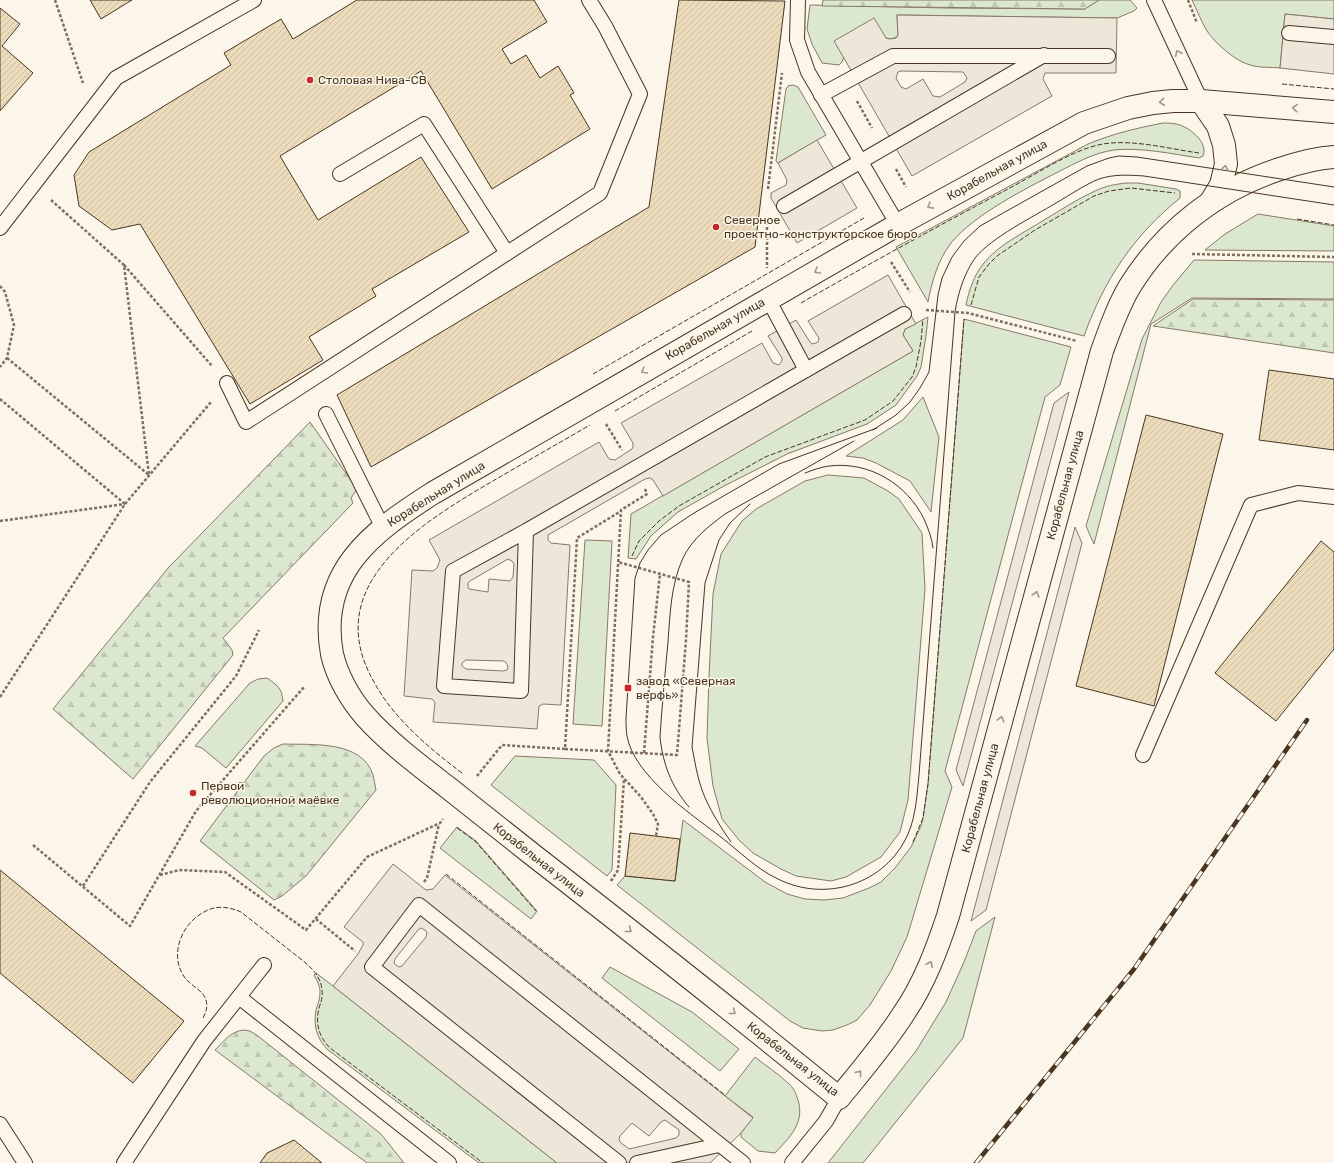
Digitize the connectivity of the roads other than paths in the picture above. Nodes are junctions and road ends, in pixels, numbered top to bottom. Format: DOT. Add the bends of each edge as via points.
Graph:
graph roads {
  1 [pos="254,0"];
  2 [pos="589,0"];
  3 [pos="798,0"];
  4 [pos="1154,0"];
  5 [pos="1289,33"];
  6 [pos="1334,37"];
  7 [pos="1044,55"];
  8 [pos="1108,56"];
  9 [pos="821,94"];
  10 [pos="1201,101"];
  11 [pos="1334,112"];
  12 [pos="1334,157"];
  13 [pos="861,162"];
  14 [pos="340,174"];
  15 [pos="1210,203"];
  16 [pos="784,206"];
  17 [pos="898,225"];
  18 [pos="0,228"];
  19 [pos="507,253"];
  20 [pos="768,299"];
  21 [pos="904,314"];
  22 [pos="806,370"];
  23 [pos="227,383"];
  24 [pos="326,414"];
  25 [pos="1334,498"];
  26 [pos="383,528"];
  27 [pos="526,530"];
  28 [pos="1143,755"];
  29 [pos="264,965"];
  30 [pos="239,997"];
  31 [pos="839,1098"];
  32 [pos="0,1124"];
  33 [pos="719,1144"];
  34 [pos="25,1163"];
  35 [pos="124,1163"];
  36 [pos="449,1163"];
  37 [pos="619,1163"];
  38 [pos="637,1163"];
  39 [pos="743,1163"];
  40 [pos="792,1163"];
  1 -- 18 [label="lane" via="116,78"];
  2 -- 19 [label="lane" via="640,94 600,193"];
  3 -- 9 [label="lane" via="797,40 808,72"];
  10 -- 4 [label="lane, one-way"];
  5 -- 6 [label="lane"];
  7 -- 8 [label="lane"];
  7 -- 9 [label="lane" via="892,56"];
  7 -- 13 [label="lane"];
  9 -- 13 [label="lane"];
  11 -- 10 [label="street, Корабельная улица, one-way"];
  15 -- 10 [label="street, one-way" via="1221,185 1226,164 1218,126"];
  10 -- 17 [label="street, Корабельная улица, one-way" via="1153,103 1128,108 1084,123"];
  12 -- 15 [label="street, Корабельная улица" via="1297,163 1246,181"];
  13 -- 16 [label="lane"];
  13 -- 17 [label="lane"];
  14 -- 19 [label="lane" via="424,124"];
  31 -- 15 [label="street, Корабельная улица, one-way" via="905,1012 940,940 1102,351 1112,325 1129,287 1157,249 1189,218"];
  17 -- 20 [label="street, Корабельная улица, one-way"];
  19 -- 23 [label="lane" via="246,422"];
  20 -- 22 [label="lane"];
  20 -- 26 [label="street, Корабельная улица, one-way" via="433,493"];
  21 -- 22 [label="lane"];
  22 -- 27 [label="lane"];
  24 -- 26 [label="lane"];
  25 -- 28 [label="lane" via="1298,493 1251,505"];
  26 -- 31 [label="street, Корабельная улица, one-way" via="366,542 344,572 331,610 333,655 338,672 352,700 365,716 420,766"];
  27 -- 27 [label="lane" via="521,691 444,686 453,571"];
  29 -- 30 [label="lane"];
  30 -- 35 [label="lane" via="204,1041"];
  30 -- 36 [label="lane"];
  31 -- 40 [label="lane" via="826,1121"];
  32 -- 34 [label="lane"];
  33 -- 37 [label="lane" via="419,905 372,967"];
  33 -- 38 [label="lane"];
  33 -- 39 [label="lane"];
}
